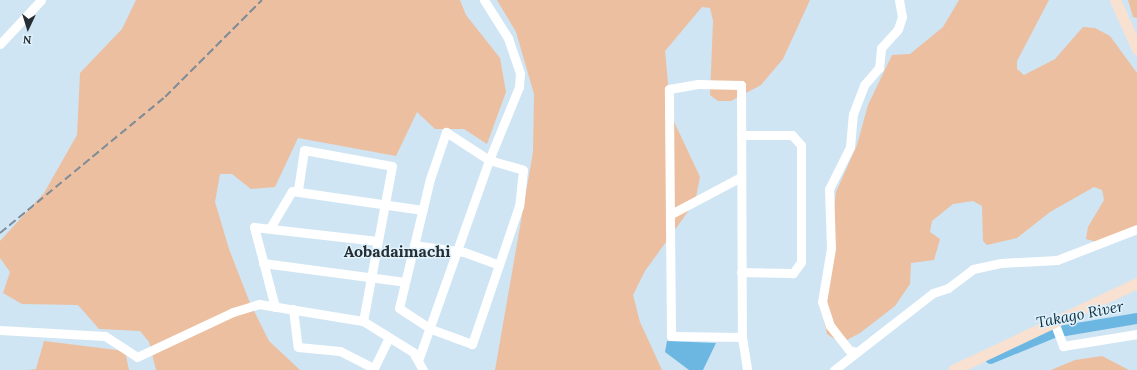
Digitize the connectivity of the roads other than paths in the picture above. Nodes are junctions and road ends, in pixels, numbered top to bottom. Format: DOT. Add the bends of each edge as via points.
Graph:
graph roads {
  1 [pos="40,0"];
  2 [pos="484,0"];
  3 [pos="899,0"];
  4 [pos="1115,0"];
  5 [pos="0,44"];
  6 [pos="1137,49"];
  7 [pos="741,135"];
  8 [pos="489,160"];
  9 [pos="741,177"];
  10 [pos="298,190"];
  11 [pos="385,204"];
  12 [pos="423,210"];
  13 [pos="670,214"];
  14 [pos="270,228"];
  15 [pos="1137,229"];
  16 [pos="377,241"];
  17 [pos="414,245"];
  18 [pos="458,250"];
  19 [pos="263,263"];
  20 [pos="499,265"];
  21 [pos="741,272"];
  22 [pos="370,277"];
  23 [pos="405,282"];
  24 [pos="1137,283"];
  25 [pos="274,307"];
  26 [pos="293,309"];
  27 [pos="363,321"];
  28 [pos="1054,322"];
  29 [pos="431,329"];
  30 [pos="0,330"];
  31 [pos="1137,334"];
  32 [pos="389,337"];
  33 [pos="742,337"];
  34 [pos="857,352"];
  35 [pos="419,358"];
  36 [pos="423,370"];
  37 [pos="747,370"];
  38 [pos="834,370"];
  39 [pos="953,370"];
  1 -- 5 [label="street"];
  2 -- 8 [label="street" via="508,38 520,73 519,87"];
  3 -- 34 [label="street" via="902,17 898,29 882,48 879,68 864,85 853,114 850,147 829,189 830,254 822,302 830,326 848,350"];
  4 -- 6 [label="main road"];
  7 -- 9 [label="street"];
  7 -- 13 [label="street" via="741,85 698,84 669,89"];
  7 -- 21 [label="street" via="792,135 801,145 801,262 793,273"];
  8 -- 12 [label="street" via="446,132"];
  8 -- 18 [label="street"];
  8 -- 20 [label="street" via="523,170 519,206"];
  9 -- 13 [label="street"];
  9 -- 21 [label="street"];
  10 -- 11 [label="street"];
  10 -- 11 [label="street" via="304,150 392,166"];
  10 -- 14 [label="street" via="289,192"];
  11 -- 12 [label="street"];
  11 -- 16 [label="street"];
  12 -- 17 [label="street"];
  13 -- 33 [label="street" via="671,336"];
  14 -- 16 [label="street"];
  14 -- 19 [label="street" via="254,227"];
  15 -- 34 [label="street" via="1057,260 1001,263 973,269 948,288 933,293"];
  16 -- 22 [label="street"];
  17 -- 18 [label="street"];
  17 -- 23 [label="street"];
  18 -- 20 [label="street"];
  18 -- 29 [label="street"];
  19 -- 22 [label="street"];
  19 -- 25 [label="street"];
  20 -- 29 [label="street" via="472,344"];
  21 -- 33 [label="street"];
  22 -- 23 [label="street"];
  22 -- 27 [label="street"];
  23 -- 29 [label="street" via="399,308"];
  24 -- 28 [label="main road"];
  25 -- 26 [label="street"];
  25 -- 30 [label="street" via="249,306 136,357 105,336"];
  26 -- 27 [label="street"];
  26 -- 32 [label="street" via="298,347 340,351 374,368"];
  27 -- 32 [label="street"];
  28 -- 31 [label="street" via="1063,346"];
  28 -- 39 [label="main road"];
  29 -- 35 [label="street"];
  32 -- 35 [label="street"];
  33 -- 37 [label="street"];
  34 -- 38 [label="street"];
  35 -- 36 [label="street"];
}
